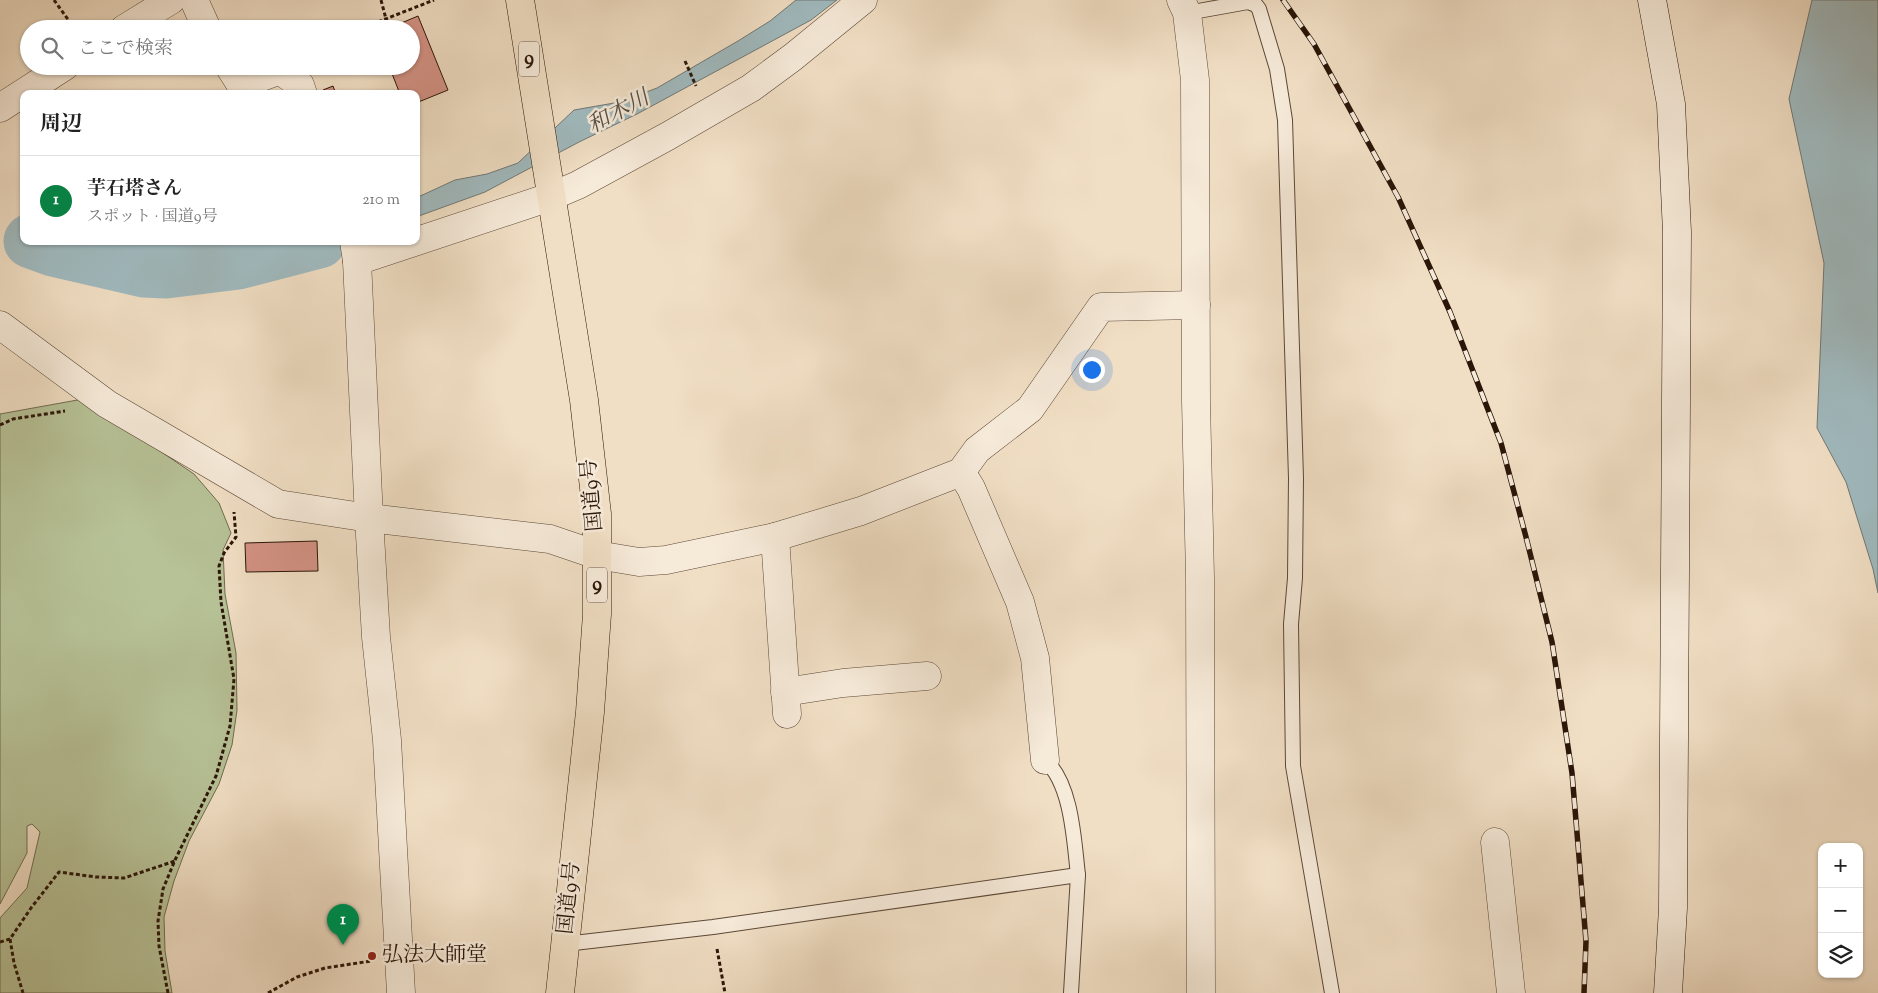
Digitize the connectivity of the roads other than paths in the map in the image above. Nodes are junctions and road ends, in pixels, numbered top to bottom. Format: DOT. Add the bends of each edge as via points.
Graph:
graph roads {
  1 [pos="171,0"];
  2 [pos="194,0"];
  3 [pos="520,0"];
  4 [pos="863,0"];
  5 [pos="1652,0"];
  6 [pos="1184,7"];
  7 [pos="139,20"];
  8 [pos="204,20"];
  9 [pos="51,75"];
  10 [pos="235,75"];
  11 [pos="267,75"];
  12 [pos="286,75"];
  13 [pos="28,90"];
  14 [pos="302,90"];
  15 [pos="20,95"];
  16 [pos="0,108"];
  17 [pos="549,188"];
  18 [pos="420,230"];
  19 [pos="374,245"];
  20 [pos="356,251"];
  21 [pos="1196,306"];
  22 [pos="0,325"];
  23 [pos="961,472"];
  24 [pos="369,518"];
  25 [pos="774,538"];
  26 [pos="597,555"];
  27 [pos="927,676"];
  28 [pos="1045,760"];
  29 [pos="1495,842"];
  30 [pos="1078,875"];
  31 [pos="565,944"];
  32 [pos="401,993"];
  33 [pos="560,993"];
  34 [pos="1071,993"];
  35 [pos="1201,993"];
  36 [pos="1332,993"];
  37 [pos="1511,993"];
  38 [pos="1668,993"];
  1 -- 7 [label="street"];
  2 -- 8 [label="street"];
  3 -- 17 [label="highway, 国道9号 / 9"];
  4 -- 17 [label="street" via="751,88 578,185"];
  5 -- 38 [label="street" via="1671,104 1677,232 1673,908"];
  6 -- 21 [label="street" via="1194,80"];
  6 -- 36 [label="lane" via="1248,2 1256,5 1277,69 1284,120 1296,478 1291,624 1293,766"];
  9 -- 13 [label="street"];
  10 -- 11 [label="street" via="241,85"];
  12 -- 14 [label="street"];
  15 -- 16 [label="street"];
  17 -- 18 [label="street"];
  17 -- 26 [label="highway, 国道9号 / 9" via="584,400 597,514"];
  19 -- 20 [label="street"];
  20 -- 24 [label="street"];
  21 -- 23 [label="street" via="1101,307 1030,409 977,450"];
  21 -- 35 [label="street"];
  22 -- 24 [label="street" via="107,404 278,504"];
  23 -- 25 [label="street" via="861,511"];
  23 -- 28 [label="street" via="1020,602 1035,658"];
  24 -- 26 [label="street" via="550,539"];
  24 -- 32 [label="street" via="376,637 387,740"];
  25 -- 26 [label="street" via="666,560 639,562"];
  25 -- 27 [label="street" via="786,703 843,683"];
  26 -- 31 [label="highway, 国道9号 / 9" via="597,614 590,712"];
  28 -- 30 [label="lane" via="1053,767 1069,806"];
  29 -- 37 [label="street"];
  30 -- 31 [label="lane" via="713,927"];
  30 -- 34 [label="lane"];
  31 -- 33 [label="highway, 国道9号 / 9"];
}
